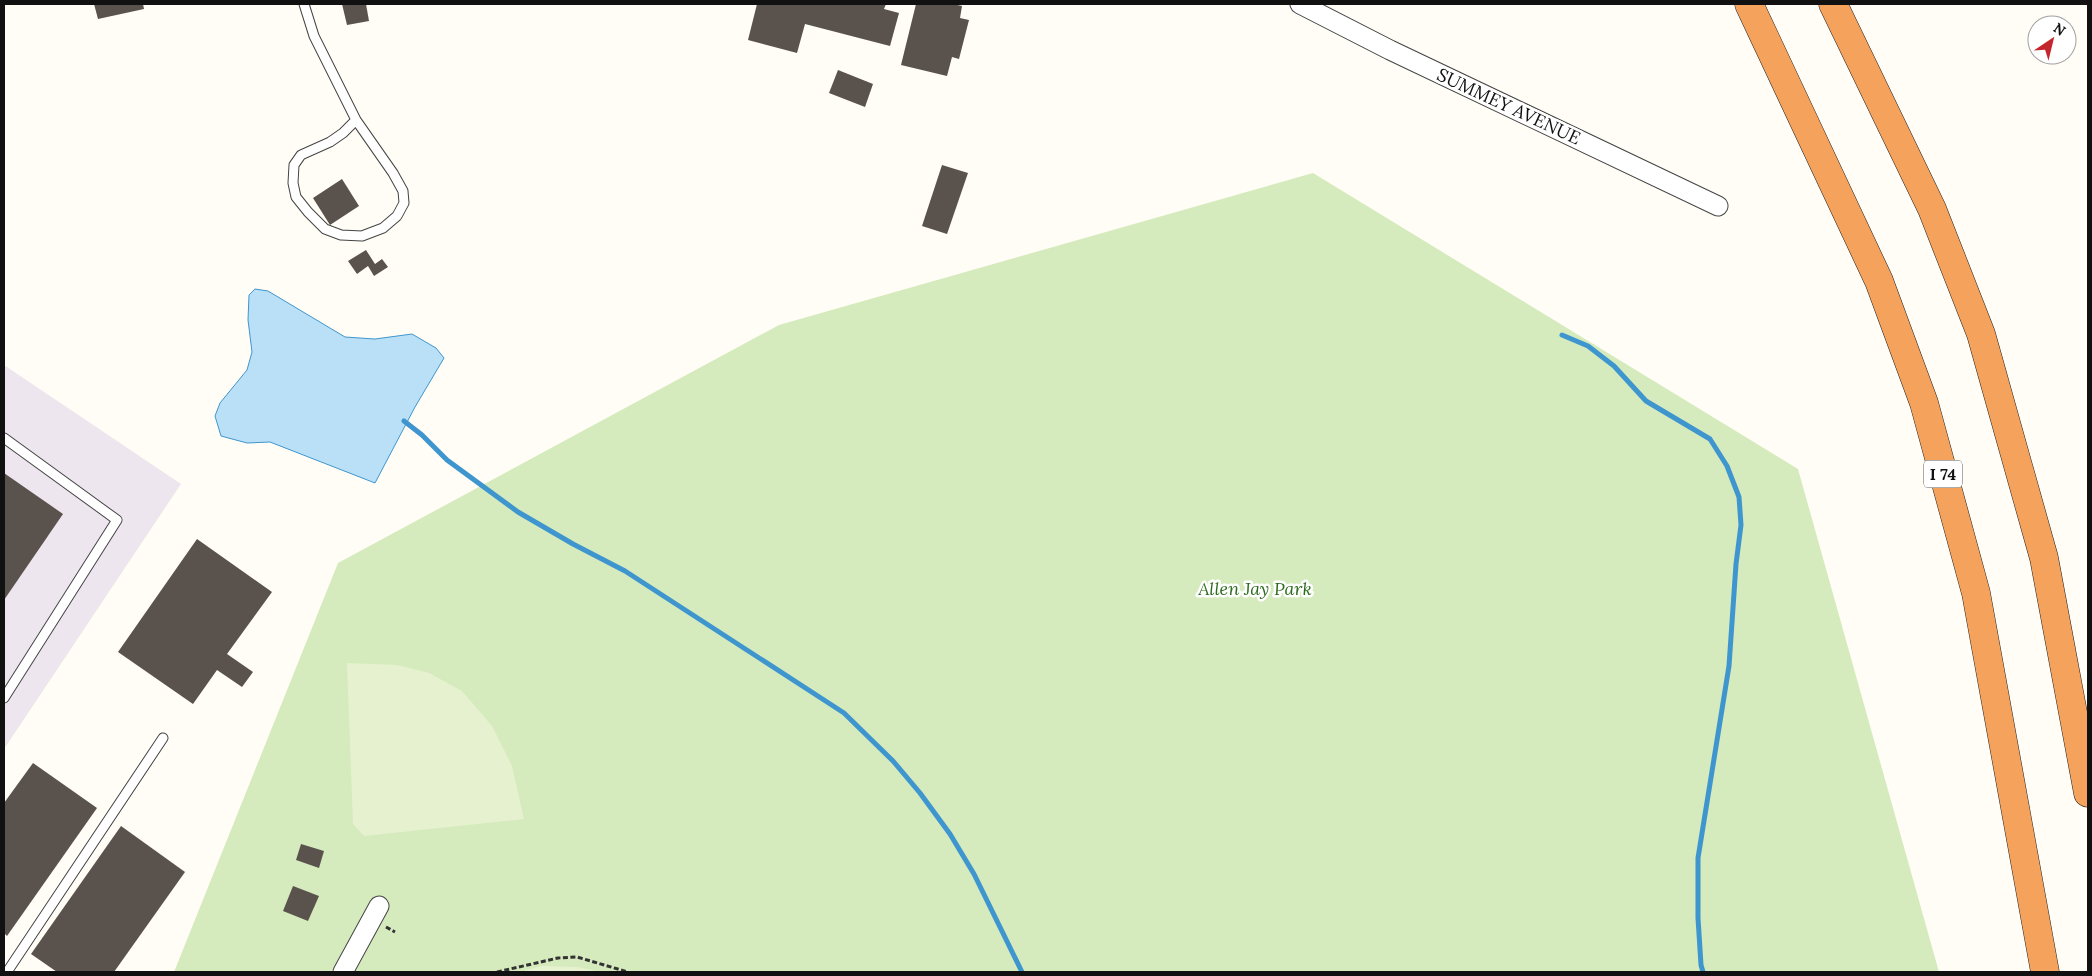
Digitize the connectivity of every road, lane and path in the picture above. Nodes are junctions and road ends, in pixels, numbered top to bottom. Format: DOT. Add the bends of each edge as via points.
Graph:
graph roads {
  1 [pos="304,4"];
  2 [pos="1300,4"];
  3 [pos="1749,4"];
  4 [pos="1833,4"];
  5 [pos="356,120"];
  6 [pos="1718,206"];
  7 [pos="4,438"];
  8 [pos="4,698"];
  9 [pos="163,738"];
  10 [pos="2088,793"];
  11 [pos="379,906"];
  12 [pos="7,970"];
  13 [pos="343,972"];
  14 [pos="497,972"];
  15 [pos="628,972"];
  16 [pos="2045,972"];
  1 -- 5 [label="lane" via="314,36"];
  2 -- 6 [label="street, SUMMEY AVENUE"];
  3 -- 16 [label="highway, I 74" via="1879,281 1924,403 1976,593"];
  4 -- 10 [label="highway" via="1932,209 1981,334 2044,558"];
  5 -- 5 [label="lane" via="330,142 301,155 294,165 293,183 296,197 325,229 341,235 362,236 383,228 397,216 404,203 403,191 393,173"];
  7 -- 8 [label="lane" via="118,520"];
  9 -- 12 [label="lane"];
  11 -- 13 [label="street"];
  14 -- 15 [label="path" via="558,958 577,958"];
}
